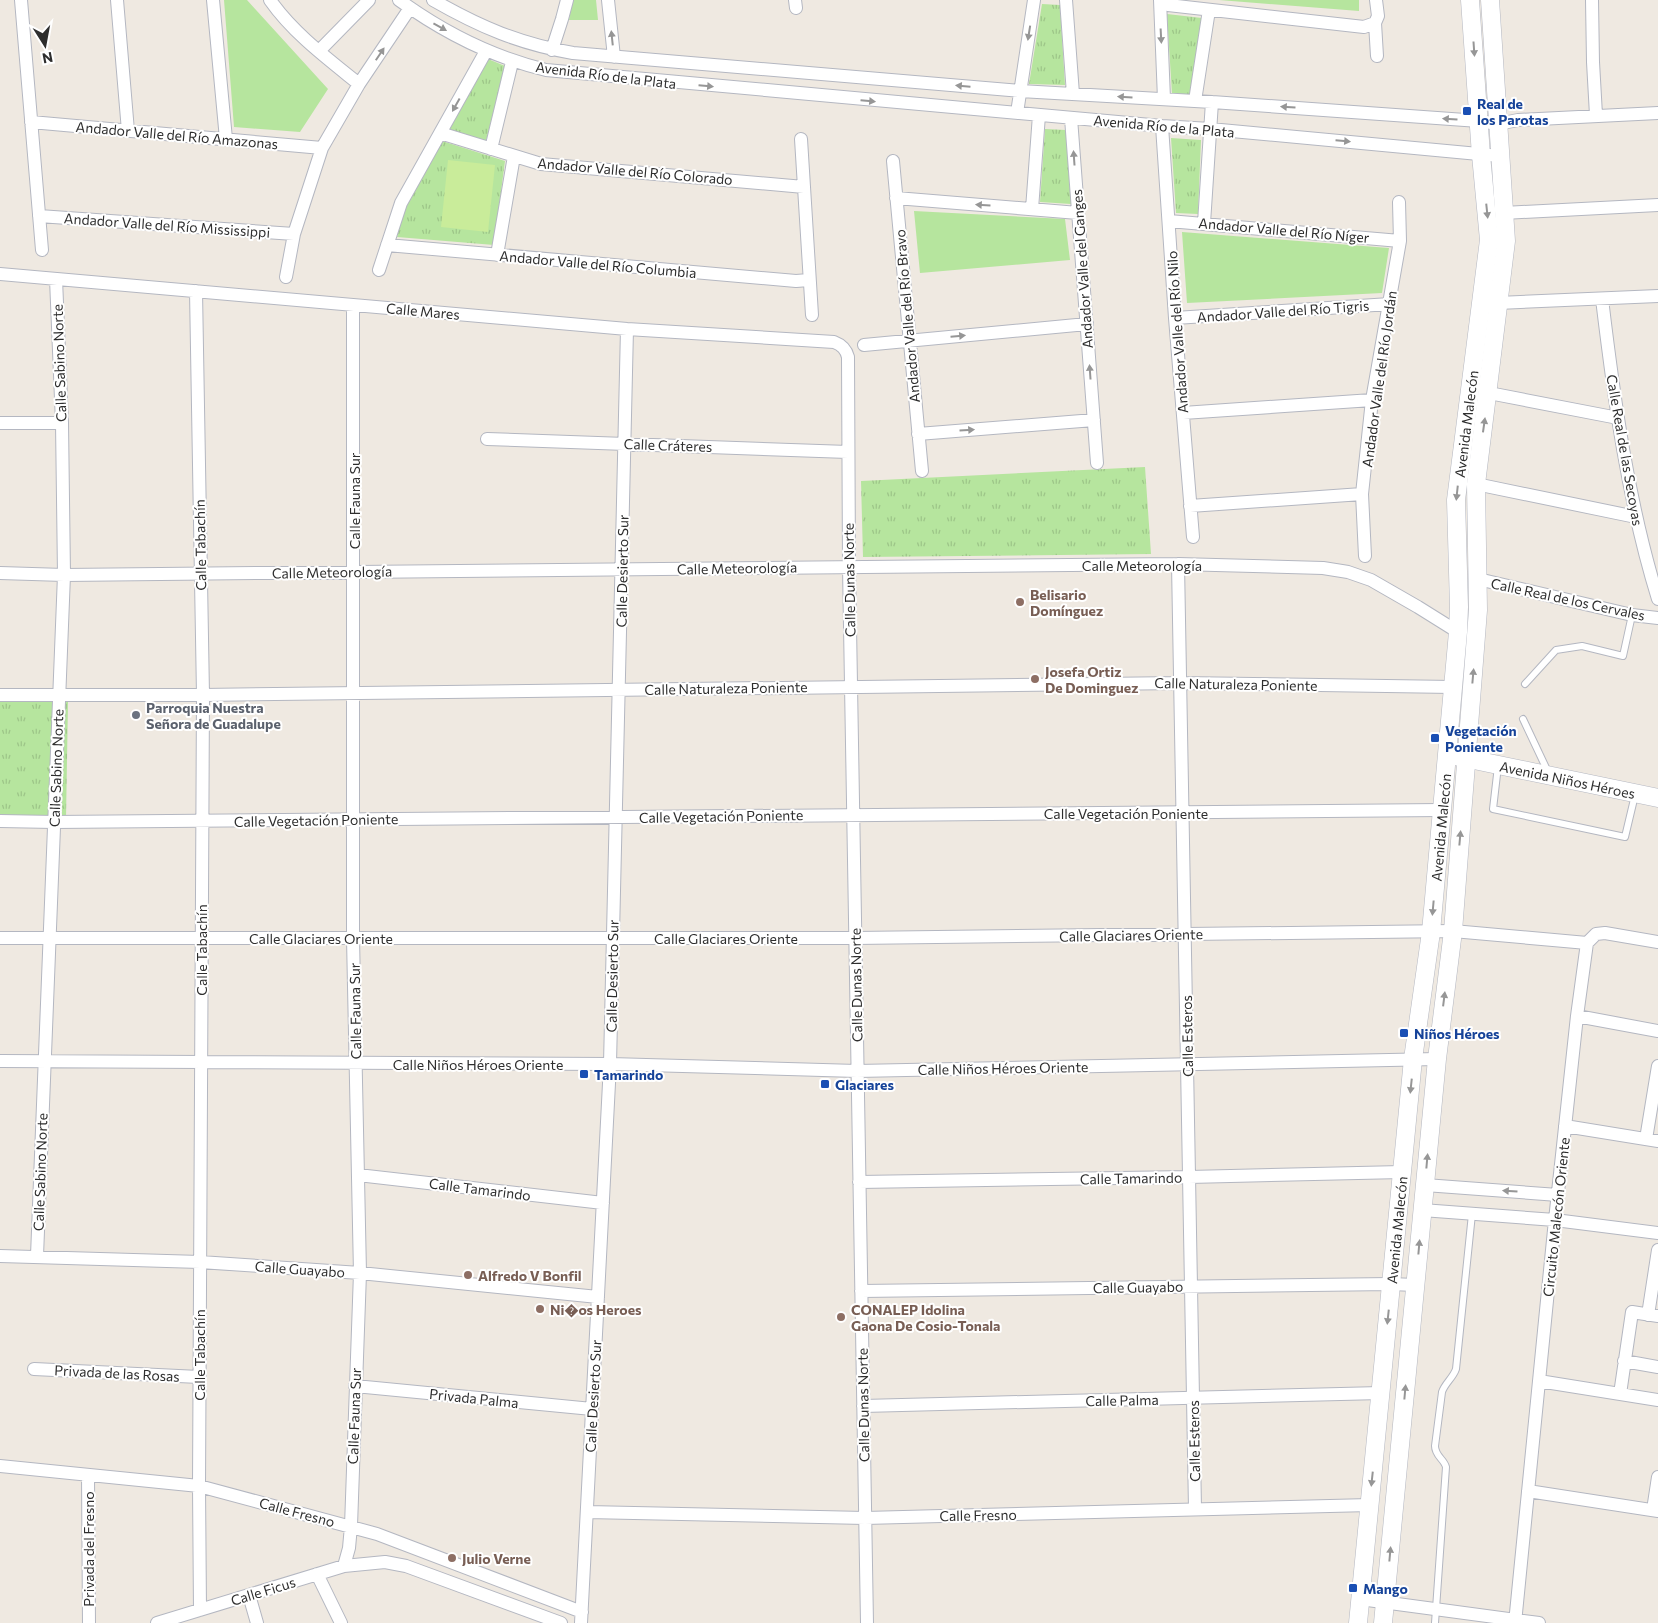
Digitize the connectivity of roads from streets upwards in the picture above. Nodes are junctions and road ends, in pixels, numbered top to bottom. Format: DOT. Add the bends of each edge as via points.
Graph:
graph roads {
  1 [pos="21,0"];
  2 [pos="117,0"];
  3 [pos="213,0"];
  4 [pos="270,0"];
  5 [pos="369,0"];
  6 [pos="399,0"];
  7 [pos="434,0"];
  8 [pos="566,0"];
  9 [pos="608,0"];
  10 [pos="1034,0"];
  11 [pos="1066,0"];
  12 [pos="1160,0"];
  13 [pos="1376,0"];
  14 [pos="1470,0"];
  15 [pos="1490,0"];
  16 [pos="1592,0"];
  17 [pos="410,8"];
  18 [pos="1209,10"];
  19 [pos="471,21"];
  20 [pos="1375,23"];
  21 [pos="461,39"];
  22 [pos="530,44"];
  23 [pos="552,50"];
  24 [pos="319,51"];
  25 [pos="486,51"];
  26 [pos="1377,56"];
  27 [pos="614,57"];
  28 [pos="517,63"];
  29 [pos="830,75"];
  30 [pos="359,84"];
  31 [pos="1020,91"];
  32 [pos="1073,94"];
  33 [pos="828,97"];
  34 [pos="1164,99"];
  35 [pos="1195,101"];
  36 [pos="1212,102"];
  37 [pos="1658,113"];
  38 [pos="1017,114"];
  39 [pos="1039,115"];
  40 [pos="1596,115"];
  41 [pos="1071,118"];
  42 [pos="1479,120"];
  43 [pos="32,122"];
  44 [pos="1498,124"];
  45 [pos="1162,126"];
  46 [pos="1210,129"];
  47 [pos="128,131"];
  48 [pos="440,133"];
  49 [pos="802,139"];
  50 [pos="226,140"];
  51 [pos="322,148"];
  52 [pos="491,149"];
  53 [pos="1481,155"];
  54 [pos="514,156"];
  55 [pos="1500,156"];
  56 [pos="893,161"];
  57 [pos="804,187"];
  58 [pos="896,198"];
  59 [pos="1399,202"];
  60 [pos="1658,205"];
  61 [pos="1032,209"];
  62 [pos="1078,213"];
  63 [pos="1504,213"];
  64 [pos="39,216"];
  65 [pos="1169,221"];
  66 [pos="1204,223"];
  67 [pos="294,234"];
  68 [pos="1400,241"];
  69 [pos="387,245"];
  70 [pos="42,250"];
  71 [pos="497,255"];
  72 [pos="379,270"];
  73 [pos="0,274"];
  74 [pos="286,277"];
  75 [pos="56,279"];
  76 [pos="809,280"];
  77 [pos="196,291"];
  78 [pos="1658,296"];
  79 [pos="1602,298"];
  80 [pos="1498,303"];
  81 [pos="1390,304"];
  82 [pos="353,305"];
  83 [pos="812,316"];
  84 [pos="1175,318"];
  85 [pos="1086,324"];
  86 [pos="627,329"];
  87 [pos="910,341"];
  88 [pos="864,345"];
  89 [pos="844,348"];
  90 [pos="1489,393"];
  91 [pos="1372,400"];
  92 [pos="1183,413"];
  93 [pos="1618,418"];
  94 [pos="1094,420"];
  95 [pos="0,423"];
  96 [pos="62,423"];
  97 [pos="918,434"];
  98 [pos="487,439"];
  99 [pos="626,443"];
  100 [pos="848,452"];
  101 [pos="1097,463"];
  102 [pos="922,471"];
  103 [pos="1476,484"];
  104 [pos="1362,494"];
  105 [pos="1190,506"];
  106 [pos="1636,517"];
  107 [pos="1193,536"];
  108 [pos="1365,556"];
  109 [pos="1178,564"];
  110 [pos="849,567"];
  111 [pos="622,569"];
  112 [pos="354,572"];
  113 [pos="0,573"];
  114 [pos="201,574"];
  115 [pos="64,575"];
  116 [pos="1478,578"];
  117 [pos="1658,599"];
  118 [pos="1658,618"];
  119 [pos="1458,632"];
  120 [pos="1180,683"];
  121 [pos="851,687"];
  122 [pos="1453,688"];
  123 [pos="619,690"];
  124 [pos="354,693"];
  125 [pos="0,695"];
  126 [pos="59,695"];
  127 [pos="203,695"];
  128 [pos="1447,754"];
  129 [pos="1466,758"];
  130 [pos="1658,798"];
  131 [pos="1442,810"];
  132 [pos="1183,812"];
  133 [pos="853,815"];
  134 [pos="616,817"];
  135 [pos="353,820"];
  136 [pos="0,821"];
  137 [pos="202,821"];
  138 [pos="54,822"];
  139 [pos="1453,931"];
  140 [pos="1431,932"];
  141 [pos="1185,934"];
  142 [pos="0,938"];
  143 [pos="50,938"];
  144 [pos="201,938"];
  145 [pos="353,938"];
  146 [pos="613,938"];
  147 [pos="855,938"];
  148 [pos="1587,942"];
  149 [pos="1658,942"];
  150 [pos="1577,1016"];
  151 [pos="1658,1030"];
  152 [pos="1414,1059"];
  153 [pos="1437,1059"];
  154 [pos="0,1061"];
  155 [pos="44,1061"];
  156 [pos="200,1062"];
  157 [pos="356,1064"];
  158 [pos="610,1064"];
  159 [pos="1187,1064"];
  160 [pos="1658,1070"];
  161 [pos="857,1072"];
  162 [pos="1654,1114"];
  163 [pos="1565,1126"];
  164 [pos="1652,1140"];
  165 [pos="1402,1172"];
  166 [pos="358,1175"];
  167 [pos="1189,1177"];
  168 [pos="859,1182"];
  169 [pos="1425,1185"];
  170 [pos="1558,1195"];
  171 [pos="603,1203"];
  172 [pos="1422,1210"];
  173 [pos="1555,1220"];
  174 [pos="1658,1233"];
  175 [pos="1658,1250"];
  176 [pos="0,1256"];
  177 [pos="37,1256"];
  178 [pos="200,1262"];
  179 [pos="360,1273"];
  180 [pos="1391,1284"];
  181 [pos="1415,1285"];
  182 [pos="1191,1287"];
  183 [pos="861,1291"];
  184 [pos="598,1297"];
  185 [pos="1653,1316"];
  186 [pos="1624,1361"];
  187 [pos="1658,1367"];
  188 [pos="34,1370"];
  189 [pos="199,1377"];
  190 [pos="1539,1381"];
  191 [pos="355,1386"];
  192 [pos="1380,1393"];
  193 [pos="1620,1394"];
  194 [pos="1193,1398"];
  195 [pos="1658,1400"];
  196 [pos="863,1406"];
  197 [pos="592,1409"];
  198 [pos="0,1466"];
  199 [pos="88,1475"];
  200 [pos="1658,1476"];
  201 [pos="199,1486"];
  202 [pos="1528,1491"];
  203 [pos="1370,1505"];
  204 [pos="1195,1509"];
  205 [pos="1655,1510"];
  206 [pos="587,1512"];
  207 [pos="865,1518"];
  208 [pos="351,1526"];
  209 [pos="344,1566"];
  210 [pos="317,1574"];
  211 [pos="249,1595"];
  212 [pos="1360,1599"];
  213 [pos="1385,1602"];
  214 [pos="200,1610"];
  215 [pos="582,1617"];
  216 [pos="171,1621"];
  217 [pos="1515,1621"];
  218 [pos="89,1623"];
  219 [pos="157,1623"];
  220 [pos="256,1623"];
  221 [pos="341,1623"];
  222 [pos="561,1623"];
  223 [pos="867,1623"];
  224 [pos="1358,1623"];
  225 [pos="1383,1623"];
  226 [pos="1539,1623"];
  1 -- 43 [label="street"];
  2 -- 47 [label="street"];
  3 -- 50 [label="street"];
  4 -- 24 [label="street"];
  5 -- 24 [label="street"];
  6 -- 17 [label="street, Avenida Río de la Plata"];
  7 -- 19 [label="street, Avenida Río de la Plata"];
  8 -- 23 [label="street"];
  27 -- 9 [label="street, one-way"];
  10 -- 31 [label="street, one-way"];
  11 -- 32 [label="street"];
  12 -- 18 [label="street" via="1168,5"];
  12 -- 34 [label="street, one-way"];
  13 -- 20 [label="street" via="1378,16"];
  14 -- 42 [label="street, Avenida Malecón, one-way"];
  15 -- 44 [label="street, Avenida Malecón"];
  16 -- 40 [label="street"];
  17 -- 21 [label="street, Avenida Río de la Plata, one-way"];
  30 -- 17 [label="street, one-way"];
  18 -- 20 [label="street" via="1364,27"];
  18 -- 35 [label="street"];
  19 -- 21 [label="street"];
  19 -- 22 [label="street, Avenida Río de la Plata"];
  20 -- 26 [label="street"];
  21 -- 25 [label="street, Avenida Río de la Plata"];
  22 -- 23 [label="street, Avenida Río de la Plata"];
  22 -- 28 [label="street"];
  23 -- 27 [label="street, Avenida Río de la Plata"];
  24 -- 30 [label="street"];
  25 -- 28 [label="street, Avenida Río de la Plata"];
  25 -- 48 [label="street, one-way"];
  27 -- 29 [label="street, Avenida Río de la Plata"];
  28 -- 33 [label="street, Avenida Río de la Plata, one-way" via="571,74"];
  28 -- 52 [label="street"];
  31 -- 29 [label="street, Avenida Río de la Plata, one-way"];
  29 -- 33 [label="street"];
  30 -- 51 [label="street"];
  31 -- 32 [label="street, Avenida Río de la Plata"];
  31 -- 38 [label="street"];
  34 -- 32 [label="street, Avenida Río de la Plata, one-way"];
  33 -- 38 [label="street, Avenida Río de la Plata, one-way"];
  34 -- 35 [label="street, Avenida Río de la Plata"];
  35 -- 36 [label="street, Avenida Río de la Plata"];
  42 -- 36 [label="street, Avenida Río de la Plata, one-way"];
  36 -- 46 [label="street"];
  37 -- 40 [label="street"];
  38 -- 39 [label="street, Avenida Río de la Plata"];
  39 -- 41 [label="street, Avenida Río de la Plata"];
  39 -- 61 [label="street"];
  40 -- 44 [label="street"];
  41 -- 45 [label="street, Avenida Río de la Plata"];
  62 -- 41 [label="street, Andador Valle del Ganges, one-way"];
  42 -- 44 [label="street, Avenida Río de la Plata"];
  42 -- 53 [label="street, Avenida Malecón"];
  43 -- 47 [label="street, Andador Valle del Río Amazonas"];
  43 -- 64 [label="street"];
  44 -- 55 [label="street, Avenida Malecón"];
  45 -- 46 [label="street, Avenida Río de la Plata"];
  45 -- 65 [label="street, Andador Valle del Río Nilo"];
  46 -- 53 [label="street, Avenida Río de la Plata, one-way"];
  46 -- 66 [label="street"];
  47 -- 50 [label="street, Andador Valle del Río Amazonas"];
  48 -- 52 [label="street, Andador Valle del Río Colorado"];
  48 -- 69 [label="street" via="401,203"];
  49 -- 57 [label="street"];
  50 -- 51 [label="street, Andador Valle del Río Amazonas"];
  51 -- 67 [label="street"];
  52 -- 54 [label="street, Andador Valle del Río Colorado"];
  53 -- 55 [label="street, Avenida Río de la Plata"];
  53 -- 119 [label="street, Avenida Malecón, one-way" via="1490,240 1456,500"];
  54 -- 57 [label="street, Andador Valle del Río Colorado" via="541,164"];
  54 -- 71 [label="street"];
  55 -- 63 [label="street, Avenida Malecón"];
  56 -- 58 [label="street, Andador Valle del Río Bravo"];
  57 -- 76 [label="street"];
  61 -- 58 [label="street, one-way"];
  58 -- 87 [label="street, Andador Valle del Río Bravo"];
  59 -- 68 [label="street, Andador Valle del Río Jordán"];
  60 -- 63 [label="street"];
  61 -- 62 [label="street"];
  62 -- 85 [label="street, Andador Valle del Ganges"];
  63 -- 80 [label="street, Avenida Malecón" via="1506,241"];
  64 -- 67 [label="street, Andador Valle del Río Mississippi"];
  64 -- 70 [label="street"];
  65 -- 66 [label="street, Andador Valle del Río Níger"];
  65 -- 84 [label="street, Andador Valle del Río Nilo"];
  66 -- 68 [label="street, Andador Valle del Río Níger"];
  67 -- 74 [label="street"];
  68 -- 81 [label="street, Andador Valle del Río Jordán"];
  69 -- 71 [label="street, Andador Valle del Río Columbia"];
  69 -- 72 [label="street"];
  71 -- 76 [label="street, Andador Valle del Río Columbia"];
  73 -- 75 [label="street, Calle Mares"];
  75 -- 77 [label="street, Calle Mares"];
  75 -- 96 [label="street, Calle Sabino Norte"];
  76 -- 83 [label="street"];
  77 -- 82 [label="street, Calle Mares"];
  77 -- 114 [label="street, Calle Tabachín"];
  78 -- 79 [label="street"];
  79 -- 80 [label="street"];
  79 -- 93 [label="street, Calle Real de las Secoyas"];
  80 -- 90 [label="street, Avenida Malecón"];
  81 -- 84 [label="street, Andador Valle del Río Tigris"];
  81 -- 91 [label="street, Andador Valle del Río Jordán"];
  82 -- 86 [label="street, Calle Mares"];
  82 -- 112 [label="street, Calle Fauna Sur"];
  84 -- 92 [label="street, Andador Valle del Río Nilo"];
  87 -- 85 [label="street, one-way"];
  94 -- 85 [label="street, Andador Valle del Ganges, one-way"];
  86 -- 89 [label="street, Calle Mares" via="834,342"];
  86 -- 99 [label="street, Calle Desierto Sur"];
  87 -- 88 [label="street"];
  87 -- 97 [label="street, Andador Valle del Río Bravo"];
  89 -- 100 [label="street, Calle Dunas Norte" via="848,357"];
  90 -- 93 [label="street"];
  103 -- 90 [label="street, Avenida Malecón, one-way"];
  91 -- 92 [label="street"];
  91 -- 104 [label="street, Andador Valle del Río Jordán"];
  92 -- 105 [label="street, Andador Valle del Río Nilo"];
  93 -- 106 [label="street, Calle Real de las Secoyas"];
  97 -- 94 [label="street, one-way"];
  94 -- 101 [label="street, Andador Valle del Ganges"];
  95 -- 96 [label="street"];
  96 -- 115 [label="street, Calle Sabino Norte"];
  97 -- 102 [label="street, Andador Valle del Río Bravo"];
  98 -- 99 [label="street, Calle Cráteres"];
  99 -- 100 [label="street, Calle Cráteres"];
  99 -- 111 [label="street, Calle Desierto Sur"];
  100 -- 110 [label="street, Calle Dunas Norte"];
  103 -- 106 [label="street"];
  103 -- 116 [label="street, Avenida Malecón"];
  104 -- 105 [label="street"];
  104 -- 108 [label="street, Andador Valle del Río Jordán"];
  105 -- 107 [label="street, Andador Valle del Río Nilo"];
  106 -- 117 [label="street, Calle Real de las Secoyas"];
  109 -- 110 [label="street, Calle Meteorología"];
  109 -- 119 [label="street, Calle Meteorología" via="1324,568 1348,572 1371,580"];
  109 -- 120 [label="street, Calle Esteros"];
  110 -- 111 [label="street, Calle Meteorología"];
  110 -- 121 [label="street, Calle Dunas Norte"];
  111 -- 112 [label="street, Calle Meteorología"];
  111 -- 123 [label="street, Calle Desierto Sur"];
  112 -- 114 [label="street, Calle Meteorología"];
  112 -- 124 [label="street, Calle Fauna Sur"];
  113 -- 115 [label="street, Calle Meteorología"];
  114 -- 115 [label="street, Calle Meteorología"];
  114 -- 127 [label="street, Calle Tabachín"];
  115 -- 126 [label="street, Calle Sabino Norte"];
  116 -- 118 [label="street, Calle Real de los Cervales" via="1632,615"];
  129 -- 116 [label="street, Avenida Malecón, one-way"];
  119 -- 122 [label="street, Avenida Malecón"];
  120 -- 121 [label="street, Calle Naturaleza Poniente"];
  120 -- 122 [label="street, Calle Naturaleza Poniente"];
  120 -- 132 [label="street, Calle Esteros"];
  121 -- 123 [label="street, Calle Naturaleza Poniente"];
  121 -- 133 [label="street, Calle Dunas Norte"];
  122 -- 128 [label="street, Avenida Malecón"];
  123 -- 124 [label="street, Calle Naturaleza Poniente"];
  123 -- 134 [label="street, Calle Desierto Sur"];
  124 -- 127 [label="street, Calle Naturaleza Poniente"];
  124 -- 135 [label="street, Calle Fauna Sur"];
  125 -- 126 [label="street, Calle Naturaleza Poniente"];
  126 -- 127 [label="street, Calle Naturaleza Poniente"];
  126 -- 138 [label="street, Calle Sabino Norte"];
  127 -- 137 [label="street, Calle Tabachín"];
  128 -- 129 [label="street, Avenida Niños Héroes"];
  128 -- 131 [label="street, Avenida Malecón"];
  129 -- 130 [label="street, Avenida Niños Héroes"];
  139 -- 129 [label="street, Avenida Malecón, one-way"];
  131 -- 132 [label="street, Calle Vegetación Poniente"];
  131 -- 140 [label="street, Avenida Malecón, one-way"];
  132 -- 133 [label="street, Calle Vegetación Poniente"];
  132 -- 141 [label="street, Calle Esteros"];
  133 -- 134 [label="street, Calle Vegetación Poniente"];
  133 -- 147 [label="street, Calle Dunas Norte"];
  134 -- 135 [label="street, Calle Vegetación Poniente"];
  134 -- 146 [label="street, Calle Desierto Sur"];
  135 -- 137 [label="street, Calle Vegetación Poniente"];
  135 -- 145 [label="street, Calle Fauna Sur"];
  136 -- 138 [label="street, Calle Vegetación Poniente"];
  137 -- 138 [label="street, Calle Vegetación Poniente"];
  137 -- 144 [label="street, Calle Tabachín"];
  138 -- 143 [label="street, Calle Sabino Norte"];
  139 -- 140 [label="street, Calle Glaciares Oriente"];
  139 -- 148 [label="street, Calle Glaciares Oriente"];
  153 -- 139 [label="street, Avenida Malecón, one-way"];
  140 -- 141 [label="street, Calle Glaciares Oriente"];
  140 -- 152 [label="street, Avenida Malecón"];
  141 -- 147 [label="street, Calle Glaciares Oriente"];
  141 -- 159 [label="street, Calle Esteros"];
  142 -- 143 [label="street, Calle Glaciares Oriente"];
  143 -- 144 [label="street, Calle Glaciares Oriente"];
  143 -- 155 [label="street, Calle Sabino Norte"];
  144 -- 145 [label="street, Calle Glaciares Oriente"];
  144 -- 156 [label="street, Calle Tabachín"];
  145 -- 146 [label="street, Calle Glaciares Oriente"];
  145 -- 157 [label="street, Calle Fauna Sur"];
  146 -- 147 [label="street, Calle Glaciares Oriente"];
  146 -- 158 [label="street, Calle Desierto Sur"];
  147 -- 161 [label="street, Calle Dunas Norte"];
  148 -- 149 [label="street" via="1596,934 1605,932"];
  148 -- 150 [label="street, Circuito Malecón Oriente"];
  150 -- 151 [label="street"];
  150 -- 163 [label="street, Circuito Malecón Oriente"];
  152 -- 153 [label="street, Calle Niños Héroes Oriente"];
  152 -- 159 [label="street, Calle Niños Héroes Oriente"];
  152 -- 165 [label="street, Avenida Malecón, one-way"];
  169 -- 153 [label="street, Avenida Malecón, one-way"];
  154 -- 155 [label="street, Calle Niños Héroes Oriente"];
  155 -- 156 [label="street, Calle Niños Héroes Oriente"];
  155 -- 177 [label="street, Calle Sabino Norte"];
  156 -- 157 [label="street, Calle Niños Héroes Oriente"];
  156 -- 178 [label="street, Calle Tabachín"];
  157 -- 158 [label="street, Calle Niños Héroes Oriente"];
  157 -- 166 [label="street, Calle Fauna Sur"];
  158 -- 161 [label="street, Calle Niños Héroes Oriente"];
  158 -- 171 [label="street, Calle Desierto Sur"];
  159 -- 161 [label="street, Calle Niños Héroes Oriente"];
  159 -- 167 [label="street, Calle Esteros"];
  160 -- 162 [label="street"];
  161 -- 168 [label="street, Calle Dunas Norte"];
  162 -- 164 [label="street"];
  163 -- 164 [label="street"];
  163 -- 170 [label="street, Circuito Malecón Oriente"];
  165 -- 167 [label="street, Calle Tamarindo"];
  165 -- 180 [label="street, Avenida Malecón"];
  166 -- 171 [label="street, Calle Tamarindo"];
  166 -- 179 [label="street, Calle Fauna Sur"];
  167 -- 168 [label="street, Calle Tamarindo"];
  167 -- 182 [label="street, Calle Esteros"];
  168 -- 183 [label="street, Calle Dunas Norte"];
  170 -- 169 [label="street, one-way"];
  169 -- 172 [label="street, Avenida Malecón"];
  170 -- 173 [label="street, Circuito Malecón Oriente"];
  171 -- 184 [label="street, Calle Desierto Sur"];
  172 -- 173 [label="street"];
  181 -- 172 [label="street, Avenida Malecón, one-way"];
  173 -- 174 [label="street"];
  173 -- 190 [label="street, Circuito Malecón Oriente"];
  175 -- 185 [label="street"];
  176 -- 177 [label="street, Calle Guayabo"];
  177 -- 178 [label="street, Calle Guayabo"];
  178 -- 179 [label="street, Calle Guayabo"];
  178 -- 189 [label="street, Calle Tabachín"];
  179 -- 184 [label="street, Calle Guayabo"];
  179 -- 191 [label="street, Calle Fauna Sur"];
  180 -- 181 [label="street, Calle Guayabo"];
  180 -- 182 [label="street, Calle Guayabo"];
  180 -- 192 [label="street, Avenida Malecón, one-way"];
  213 -- 181 [label="street, Avenida Malecón, one-way"];
  182 -- 183 [label="street, Calle Guayabo"];
  182 -- 194 [label="street, Calle Esteros"];
  183 -- 196 [label="street, Calle Dunas Norte"];
  184 -- 197 [label="street, Calle Desierto Sur"];
  185 -- 186 [label="street" via="1632,1312"];
  186 -- 187 [label="street"];
  186 -- 193 [label="street"];
  188 -- 189 [label="street, Privada de las Rosas"];
  189 -- 201 [label="street, Calle Tabachín"];
  190 -- 193 [label="street"];
  190 -- 202 [label="street, Circuito Malecón Oriente"];
  191 -- 197 [label="street, Privada Palma"];
  191 -- 208 [label="street, Calle Fauna Sur"];
  192 -- 194 [label="street, Calle Palma"];
  192 -- 203 [label="street, Avenida Malecón, one-way"];
  193 -- 195 [label="street"];
  194 -- 196 [label="street, Calle Palma"];
  194 -- 204 [label="street, Calle Esteros"];
  196 -- 207 [label="street, Calle Dunas Norte"];
  197 -- 206 [label="street, Calle Desierto Sur"];
  198 -- 199 [label="street, Calle Fresno"];
  199 -- 201 [label="street, Calle Fresno"];
  199 -- 218 [label="street, Privada del Fresno"];
  200 -- 205 [label="street"];
  201 -- 208 [label="street, Calle Fresno"];
  201 -- 214 [label="street, Calle Tabachín"];
  202 -- 205 [label="street"];
  202 -- 217 [label="street, Circuito Malecón Oriente"];
  203 -- 204 [label="street, Calle Fresno"];
  203 -- 212 [label="street, Avenida Malecón"];
  204 -- 207 [label="street, Calle Fresno"];
  206 -- 207 [label="street, Calle Fresno"];
  206 -- 215 [label="street, Calle Desierto Sur"];
  207 -- 223 [label="street, Calle Dunas Norte"];
  208 -- 209 [label="street, Calle Fauna Sur"];
  208 -- 215 [label="street, Calle Fresno"];
  209 -- 210 [label="street, Calle Ficus"];
  209 -- 222 [label="street, Calle Ficus" via="370,1562 406,1566"];
  210 -- 211 [label="street, Calle Ficus"];
  210 -- 221 [label="street"];
  211 -- 214 [label="street, Calle Ficus"];
  211 -- 220 [label="street"];
  212 -- 213 [label="street"];
  212 -- 224 [label="street, Avenida Malecón"];
  213 -- 217 [label="street"];
  213 -- 225 [label="street, Avenida Malecón"];
  214 -- 216 [label="street, Calle Ficus"];
  216 -- 219 [label="street, Calle Ficus"];
  217 -- 226 [label="street"];
}
